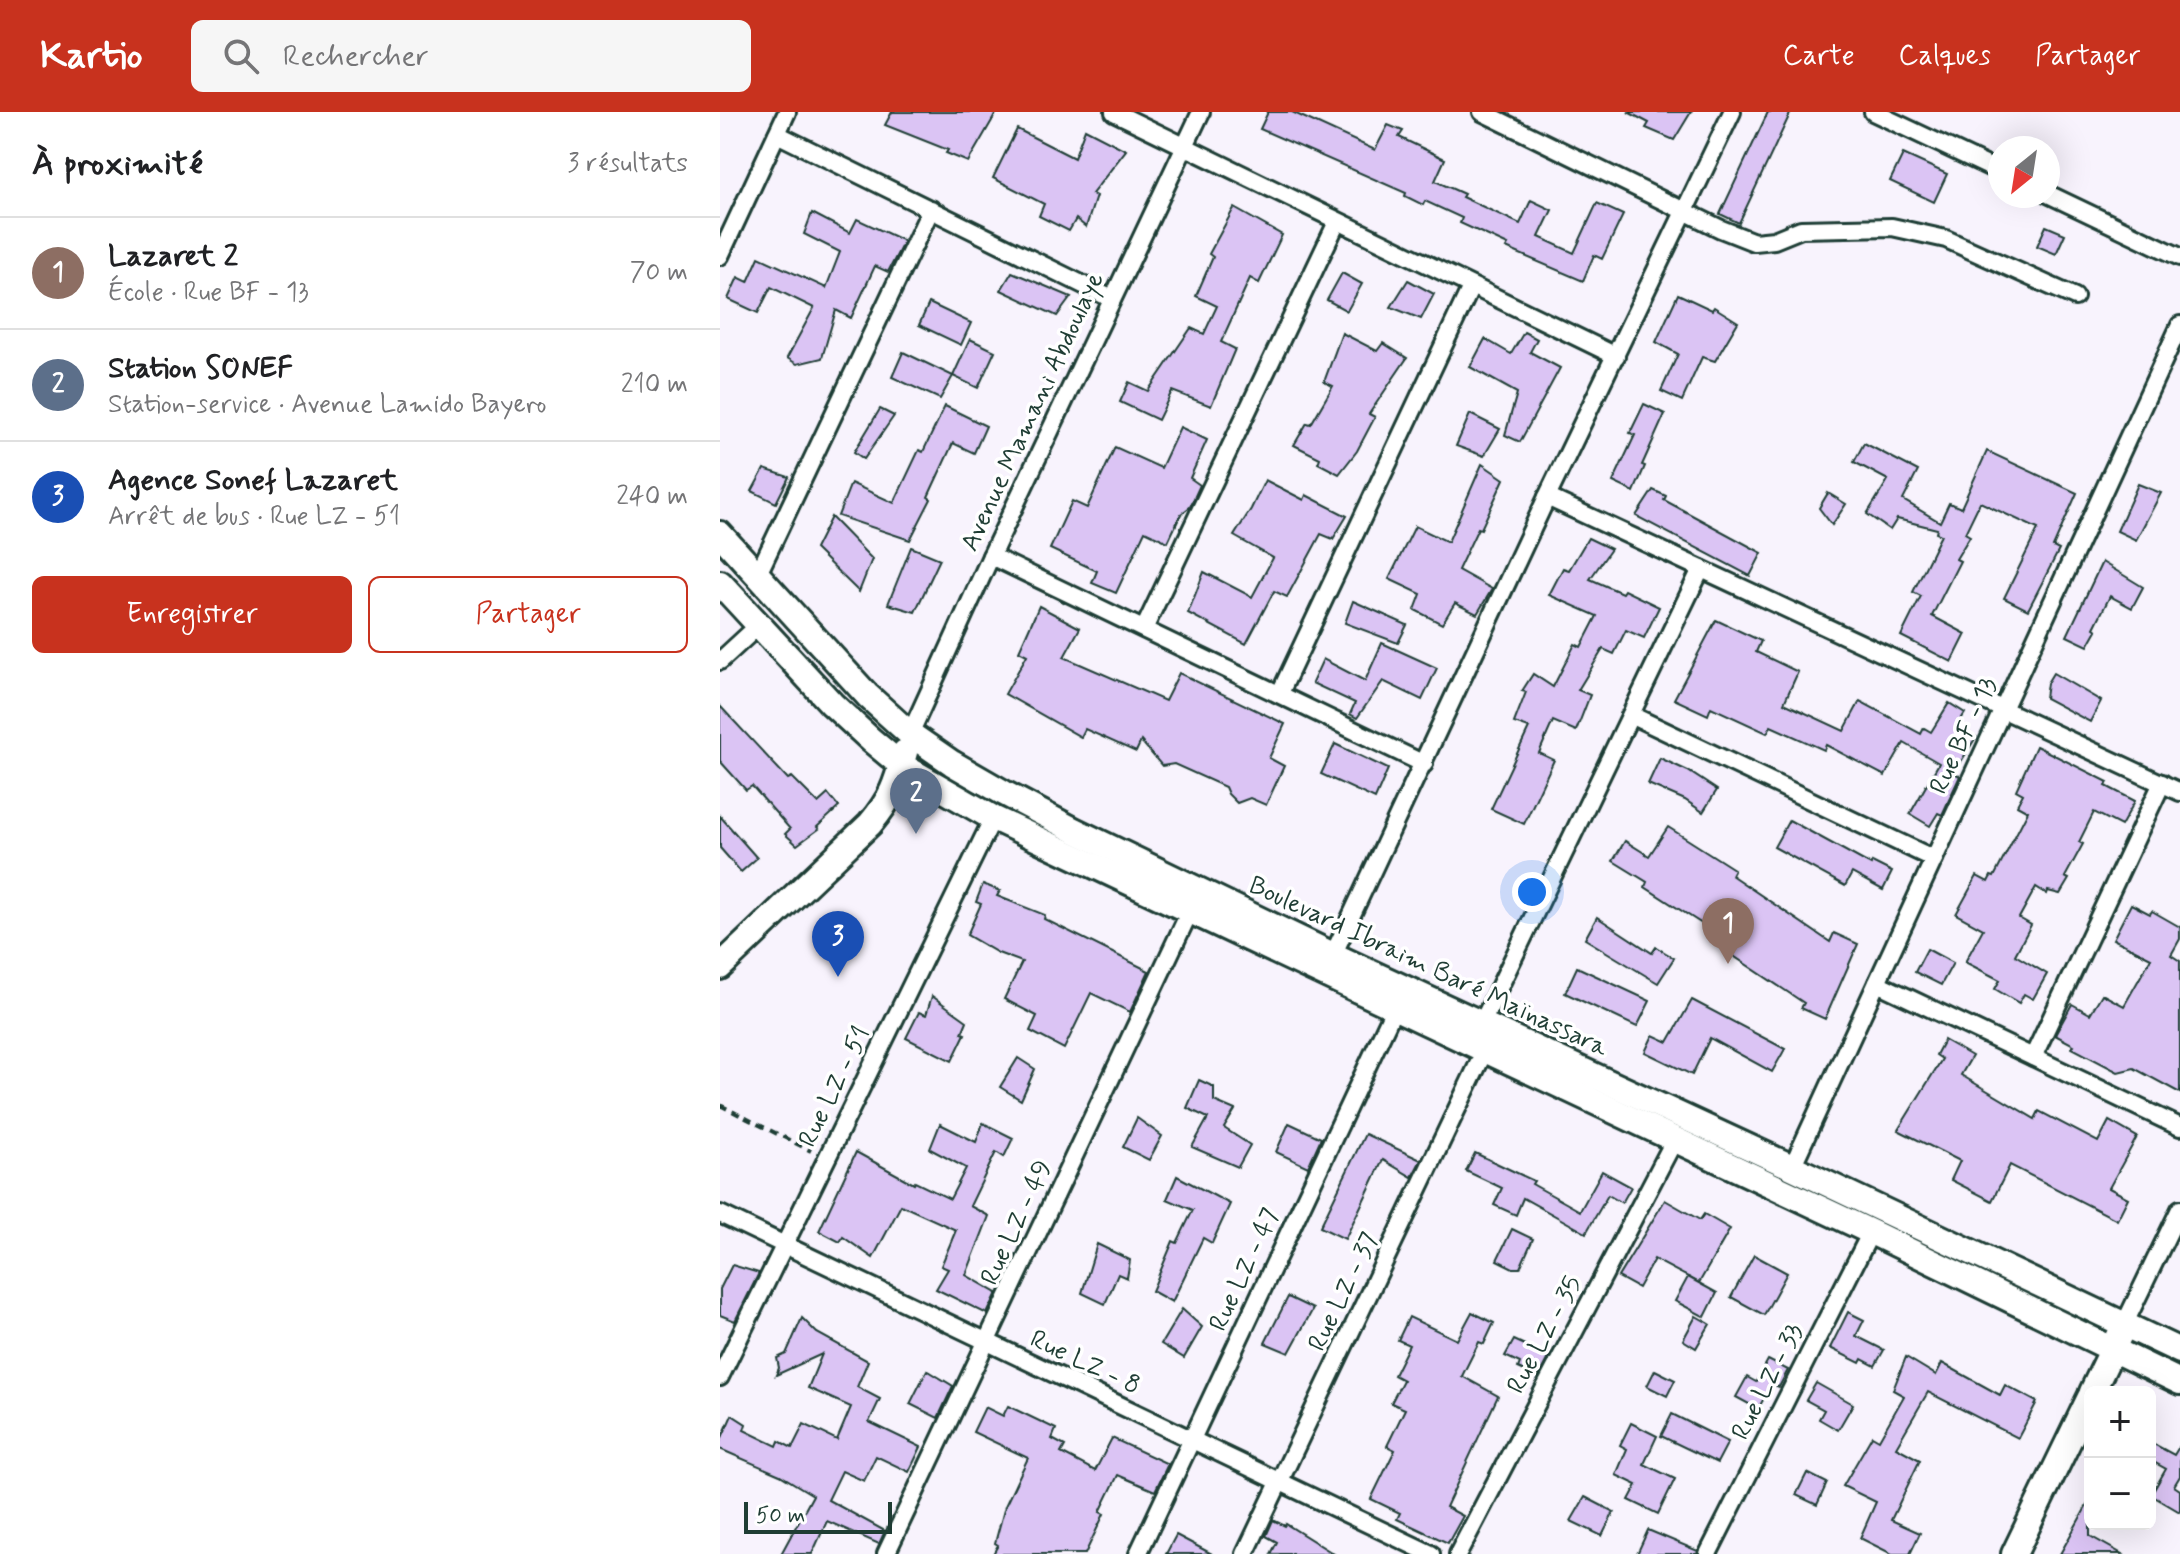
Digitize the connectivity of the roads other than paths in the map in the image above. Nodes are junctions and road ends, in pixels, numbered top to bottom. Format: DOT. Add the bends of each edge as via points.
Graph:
graph roads {
  1 [pos="787,112"];
  2 [pos="1114,112"];
  3 [pos="1201,112"];
  4 [pos="1482,112"];
  5 [pos="1732,112"];
  6 [pos="1873,112"];
  7 [pos="1899,118"];
  8 [pos="777,134"];
  9 [pos="1185,146"];
  10 [pos="1988,166"];
  11 [pos="2060,200"];
  12 [pos="931,209"];
  13 [pos="1685,210"];
  14 [pos="1337,222"];
  15 [pos="720,256"];
  16 [pos="2180,257"];
  17 [pos="1471,287"];
  18 [pos="2075,297"];
  19 [pos="1112,299"];
  20 [pos="2180,325"];
  21 [pos="1616,356"];
  22 [pos="1547,497"];
  23 [pos="720,534"];
  24 [pos="991,556"];
  25 [pos="1701,569"];
  26 [pos="757,576"];
  27 [pos="720,583"];
  28 [pos="758,626"];
  29 [pos="1144,629"];
  30 [pos="720,661"];
  31 [pos="1280,693"];
  32 [pos="2003,709"];
  33 [pos="1631,715"];
  34 [pos="910,734"];
  35 [pos="1424,764"];
  36 [pos="901,765"];
  37 [pos="2162,783"];
  38 [pos="2180,792"];
  39 [pos="993,818"];
  40 [pos="1934,859"];
  41 [pos="1190,911"];
  42 [pos="1333,955"];
  43 [pos="720,967"];
  44 [pos="1877,983"];
  45 [pos="1395,1007"];
  46 [pos="1481,1025"];
  47 [pos="1485,1050"];
  48 [pos="2033,1057"];
  49 [pos="2180,1127"];
  50 [pos="1675,1139"];
  51 [pos="1792,1167"];
  52 [pos="2180,1209"];
  53 [pos="720,1214"];
  54 [pos="1871,1232"];
  55 [pos="785,1245"];
  56 [pos="2124,1325"];
  57 [pos="987,1344"];
  58 [pos="2113,1349"];
  59 [pos="2180,1351"];
  60 [pos="720,1377"];
  61 [pos="2180,1382"];
  62 [pos="2095,1386"];
  63 [pos="2084,1409"];
  64 [pos="1191,1440"];
  65 [pos="1279,1482"];
  66 [pos="886,1554"];
  67 [pos="1138,1554"];
  68 [pos="1245,1554"];
  69 [pos="1431,1554"];
  70 [pos="1458,1554"];
  71 [pos="1708,1554"];
  72 [pos="2014,1554"];
  1 -- 8 [label="street"];
  2 -- 9 [label="street"];
  3 -- 9 [label="street, Avenue Mamani Abdoulaye"];
  4 -- 13 [label="street"];
  5 -- 13 [label="street"];
  6 -- 7 [label="street"];
  7 -- 10 [label="street"];
  8 -- 12 [label="street"];
  8 -- 15 [label="street"];
  9 -- 14 [label="street"];
  9 -- 19 [label="street, Avenue Mamani Abdoulaye"];
  11 -- 16 [label="street"];
  12 -- 19 [label="street"];
  12 -- 26 [label="street"];
  13 -- 18 [label="street" via="1754,242 1801,229 1892,227 1946,239"];
  13 -- 21 [label="street"];
  14 -- 17 [label="street"];
  14 -- 29 [label="street"];
  17 -- 21 [label="street"];
  17 -- 31 [label="street"];
  19 -- 24 [label="street, Avenue Mamani Abdoulaye"];
  20 -- 32 [label="street, Rue BF - 13"];
  21 -- 22 [label="street"];
  22 -- 25 [label="street"];
  22 -- 35 [label="street"];
  23 -- 26 [label="main road, Boulevard Ibraim Baré Maïnassara"];
  24 -- 29 [label="street"];
  24 -- 34 [label="street, Avenue Mamani Abdoulaye"];
  25 -- 32 [label="street"];
  25 -- 33 [label="street"];
  26 -- 34 [label="main road, Boulevard Ibraim Baré Maïnassara"];
  27 -- 28 [label="main road, Boulevard Ibraim Baré Maïnassara"];
  28 -- 30 [label="street"];
  28 -- 36 [label="main road, Boulevard Ibraim Baré Maïnassara" via="832,704"];
  29 -- 31 [label="street"];
  31 -- 35 [label="street"];
  32 -- 37 [label="street"];
  32 -- 40 [label="street, Rue BF - 13"];
  33 -- 40 [label="street"];
  33 -- 46 [label="street"];
  34 -- 36 [label="main road"];
  34 -- 42 [label="main road, Boulevard Ibraim Baré Maïnassara" via="1074,830"];
  35 -- 42 [label="street"];
  36 -- 39 [label="main road, Boulevard Ibraim Baré Maïnassara"];
  36 -- 43 [label="main road" via="887,803 870,824"];
  37 -- 38 [label="street"];
  37 -- 48 [label="street"];
  39 -- 41 [label="main road, Boulevard Ibraim Baré Maïnassara"];
  39 -- 55 [label="street, Rue LZ - 51"];
  40 -- 44 [label="street, Rue BF - 13"];
  41 -- 45 [label="main road, Boulevard Ibraim Baré Maïnassara"];
  41 -- 57 [label="street, Rue LZ - 49"];
  42 -- 46 [label="main road, Boulevard Ibraim Baré Maïnassara"];
  44 -- 48 [label="street"];
  44 -- 51 [label="street, Rue BF - 13"];
  45 -- 47 [label="main road, Boulevard Ibraim Baré Maïnassara"];
  45 -- 64 [label="street, Rue LZ - 47"];
  46 -- 51 [label="main road, Boulevard Ibraim Baré Maïnassara"];
  47 -- 50 [label="main road, Boulevard Ibraim Baré Maïnassara"];
  47 -- 65 [label="street, Rue LZ - 37"];
  48 -- 49 [label="street"];
  50 -- 54 [label="main road, Boulevard Ibraim Baré Maïnassara"];
  50 -- 70 [label="street, Rue LZ - 35"];
  51 -- 56 [label="main road, Boulevard Ibraim Baré Maïnassara"];
  52 -- 56 [label="street"];
  53 -- 55 [label="street, Rue LZ - 8"];
  54 -- 58 [label="main road, Boulevard Ibraim Baré Maïnassara"];
  54 -- 71 [label="street, Rue LZ - 33"];
  55 -- 57 [label="street, Rue LZ - 8"];
  55 -- 60 [label="street, Rue LZ - 51"];
  56 -- 58 [label="main road"];
  56 -- 59 [label="main road, Boulevard Ibraim Baré Maïnassara"];
  57 -- 64 [label="street, Rue LZ - 8"];
  57 -- 66 [label="street, Rue LZ - 49"];
  58 -- 61 [label="main road, Boulevard Ibraim Baré Maïnassara"];
  58 -- 62 [label="main road"];
  63 -- 72 [label="main road"];
  64 -- 65 [label="street, Rue LZ - 8"];
  64 -- 67 [label="street, Rue LZ - 47"];
  65 -- 68 [label="street, Rue LZ - 37"];
  65 -- 69 [label="street, Rue LZ - 8"];
}
